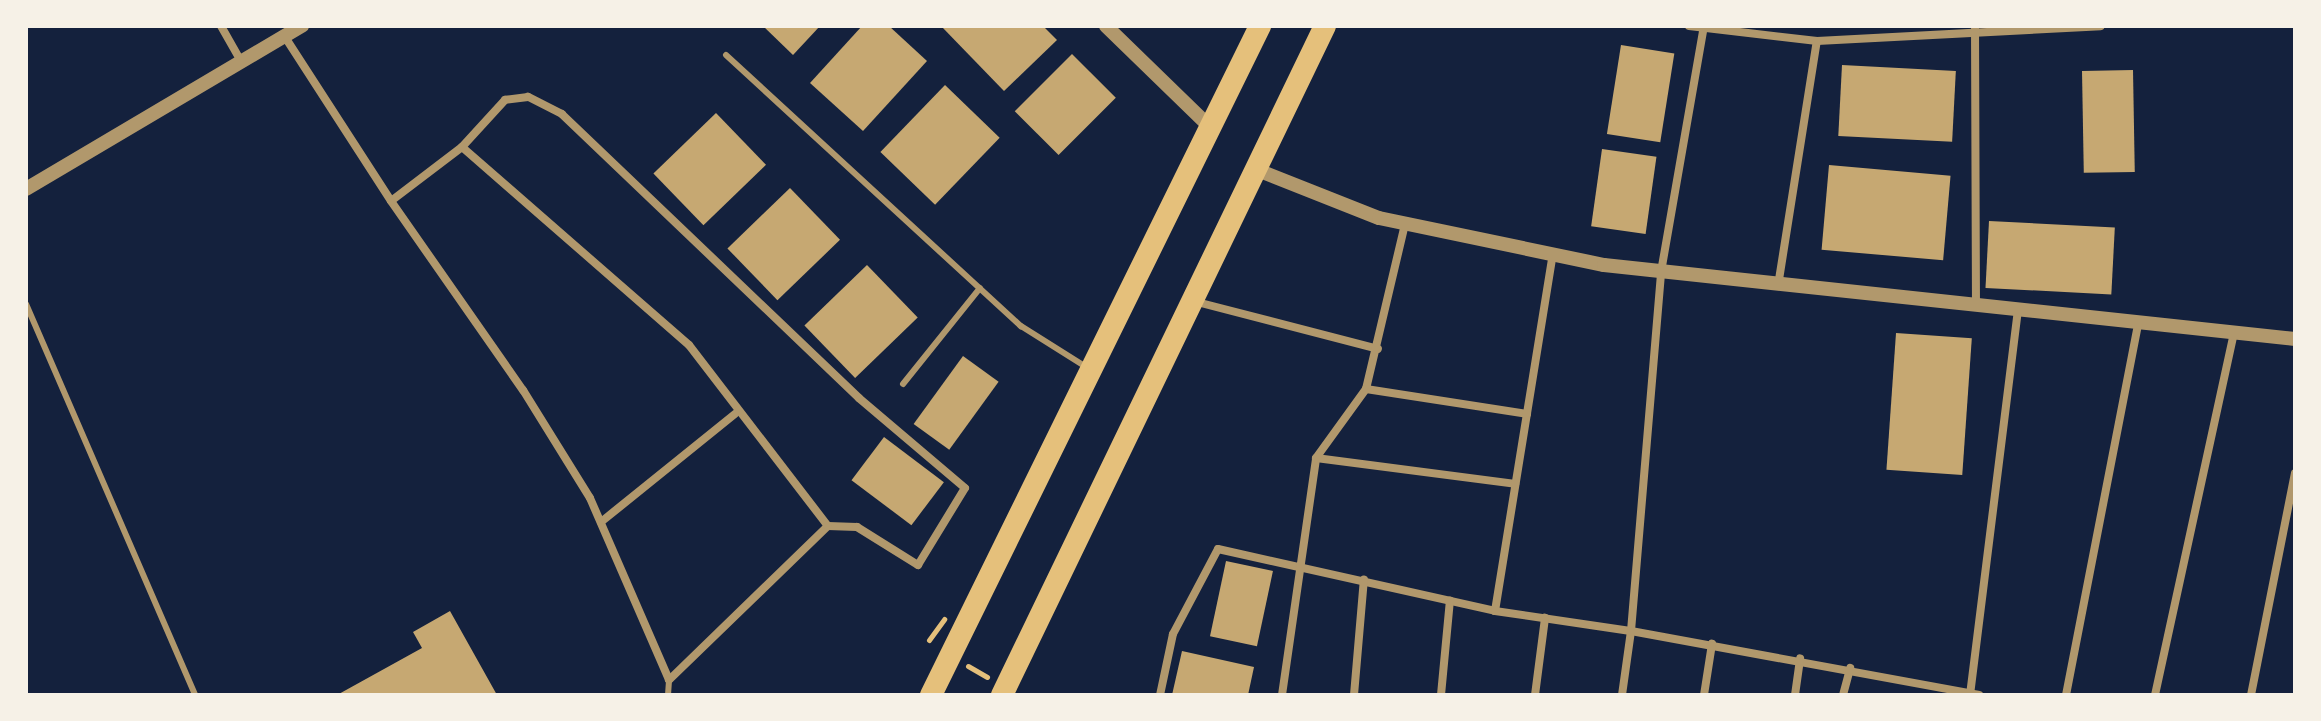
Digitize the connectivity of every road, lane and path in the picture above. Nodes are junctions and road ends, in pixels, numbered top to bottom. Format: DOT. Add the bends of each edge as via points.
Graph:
graph roads {
  1 [pos="221,26"];
  2 [pos="302,26"];
  3 [pos="1106,26"];
  4 [pos="1260,26"];
  5 [pos="1325,26"];
  6 [pos="1689,26"];
  7 [pos="2101,26"];
  8 [pos="1976,27"];
  9 [pos="1705,28"];
  10 [pos="285,37"];
  11 [pos="1817,41"];
  12 [pos="726,55"];
  13 [pos="242,63"];
  14 [pos="1210,127"];
  15 [pos="462,147"];
  16 [pos="1255,169"];
  17 [pos="26,189"];
  18 [pos="391,201"];
  19 [pos="1405,224"];
  20 [pos="1553,254"];
  21 [pos="1661,272"];
  22 [pos="1778,286"];
  23 [pos="980,288"];
  24 [pos="1190,300"];
  25 [pos="1976,303"];
  26 [pos="26,304"];
  27 [pos="2018,307"];
  28 [pos="2138,324"];
  29 [pos="2234,334"];
  30 [pos="2295,339"];
  31 [pos="1378,349"];
  32 [pos="1092,372"];
  33 [pos="903,384"];
  34 [pos="1366,389"];
  35 [pos="735,414"];
  36 [pos="1527,414"];
  37 [pos="1316,458"];
  38 [pos="2295,473"];
  39 [pos="1515,484"];
  40 [pos="601,522"];
  41 [pos="828,526"];
  42 [pos="1301,562"];
  43 [pos="1364,579"];
  44 [pos="1450,600"];
  45 [pos="1495,611"];
  46 [pos="940,617"];
  47 [pos="1545,618"];
  48 [pos="1631,631"];
  49 [pos="927,644"];
  50 [pos="1712,644"];
  51 [pos="1800,658"];
  52 [pos="1850,668"];
  53 [pos="669,680"];
  54 [pos="195,695"];
  55 [pos="668,695"];
  56 [pos="931,695"];
  57 [pos="1002,695"];
  58 [pos="1160,695"];
  59 [pos="1282,695"];
  60 [pos="1354,695"];
  61 [pos="1441,695"];
  62 [pos="1535,695"];
  63 [pos="1622,695"];
  64 [pos="1704,695"];
  65 [pos="1795,695"];
  66 [pos="1843,695"];
  67 [pos="1973,695"];
  68 [pos="2066,695"];
  69 [pos="2155,695"];
  70 [pos="2251,695"];
  1 -- 13 [label="street"];
  2 -- 10 [label="street"];
  3 -- 14 [label="street"];
  4 -- 14 [label="highway"];
  5 -- 16 [label="highway"];
  6 -- 9 [label="street"];
  7 -- 8 [label="street"];
  8 -- 11 [label="street"];
  8 -- 25 [label="street"];
  9 -- 11 [label="street"];
  9 -- 21 [label="street"];
  10 -- 13 [label="street"];
  10 -- 18 [label="street"];
  11 -- 22 [label="street"];
  12 -- 23 [label="lane"];
  13 -- 17 [label="street"];
  14 -- 32 [label="highway"];
  15 -- 18 [label="street"];
  15 -- 35 [label="street" via="689,345"];
  15 -- 41 [label="street" via="505,100 528,97 562,114 859,398 965,488 918,565 857,527"];
  16 -- 19 [label="street"];
  16 -- 24 [label="highway"];
  18 -- 40 [label="street" via="523,390"];
  19 -- 20 [label="street"];
  19 -- 31 [label="street"];
  20 -- 21 [label="street"];
  20 -- 36 [label="street"];
  21 -- 22 [label="street"];
  21 -- 48 [label="street"];
  22 -- 25 [label="street"];
  23 -- 32 [label="lane" via="1021,326"];
  23 -- 33 [label="lane"];
  24 -- 31 [label="street"];
  24 -- 57 [label="highway"];
  25 -- 27 [label="street"];
  26 -- 54 [label="lane"];
  27 -- 28 [label="street"];
  27 -- 67 [label="street"];
  28 -- 29 [label="street"];
  28 -- 68 [label="street"];
  29 -- 30 [label="street"];
  29 -- 69 [label="street"];
  31 -- 34 [label="street"];
  32 -- 56 [label="highway"];
  34 -- 36 [label="street"];
  34 -- 37 [label="street"];
  35 -- 40 [label="street"];
  35 -- 41 [label="street"];
  36 -- 39 [label="street"];
  37 -- 39 [label="street"];
  37 -- 42 [label="street"];
  38 -- 70 [label="street"];
  39 -- 45 [label="street"];
  40 -- 53 [label="street"];
  41 -- 53 [label="street"];
  42 -- 43 [label="street"];
  42 -- 58 [label="street" via="1218,549 1173,634"];
  42 -- 59 [label="street"];
  43 -- 44 [label="street"];
  43 -- 60 [label="street"];
  44 -- 45 [label="street"];
  44 -- 61 [label="street"];
  45 -- 47 [label="street"];
  46 -- 49 [label="path"];
  47 -- 48 [label="street"];
  47 -- 62 [label="street"];
  48 -- 50 [label="street"];
  48 -- 63 [label="street"];
  50 -- 51 [label="street"];
  50 -- 64 [label="street"];
  51 -- 52 [label="street"];
  51 -- 65 [label="street"];
  52 -- 66 [label="street"];
  52 -- 67 [label="street"];
  53 -- 55 [label="lane"];
}
